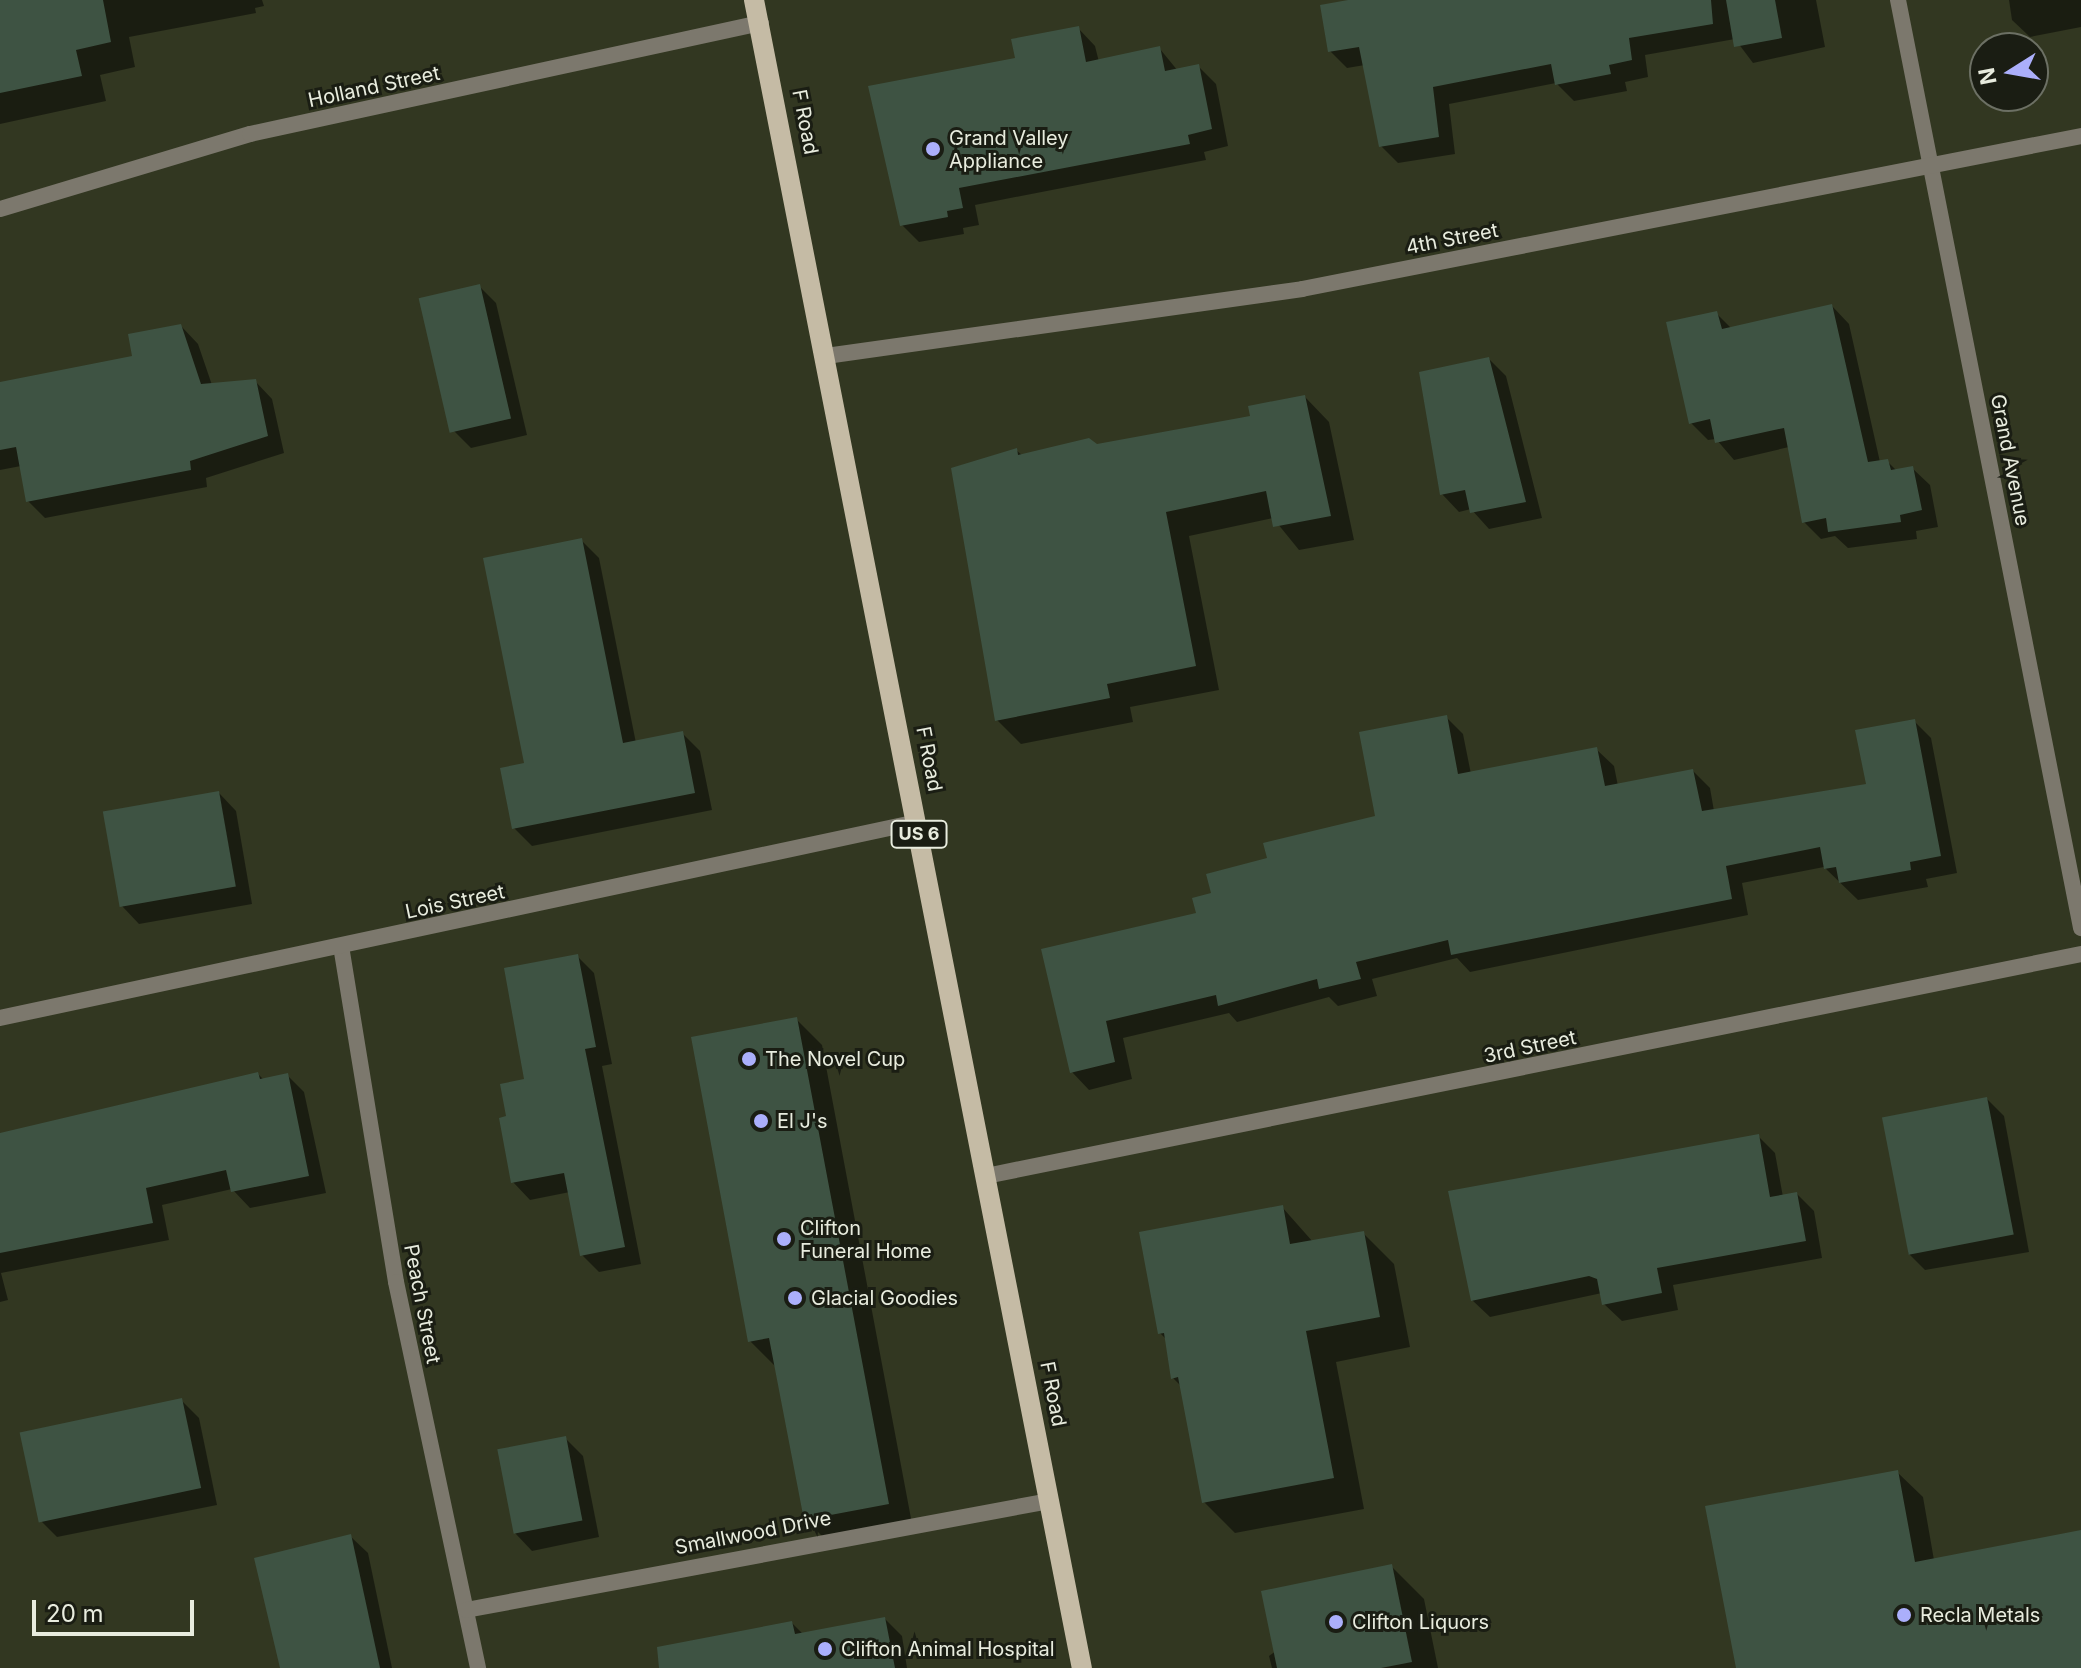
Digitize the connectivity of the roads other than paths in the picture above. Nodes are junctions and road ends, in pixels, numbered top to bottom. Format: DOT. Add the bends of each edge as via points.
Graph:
graph roads {
  1 [pos="754,0"];
  2 [pos="1898,0"];
  3 [pos="761,23"];
  4 [pos="2081,136"];
  5 [pos="1933,164"];
  6 [pos="0,209"];
  7 [pos="826,356"];
  8 [pos="917,822"];
  9 [pos="2081,928"];
  10 [pos="341,946"];
  11 [pos="2081,954"];
  12 [pos="0,1018"];
  13 [pos="986,1176"];
  14 [pos="1049,1501"];
  15 [pos="466,1610"];
  16 [pos="478,1668"];
  17 [pos="1082,1668"];
  1 -- 3 [label="main road, F Road / US 6"];
  2 -- 5 [label="street, Grand Avenue"];
  3 -- 6 [label="street, Holland Street" via="250,134"];
  3 -- 7 [label="main road, F Road / US 6"];
  4 -- 5 [label="street, 4th Street"];
  5 -- 7 [label="street, 4th Street" via="1302,289"];
  5 -- 9 [label="street, Grand Avenue"];
  7 -- 8 [label="main road, F Road / US 6"];
  8 -- 10 [label="street, Lois Street"];
  8 -- 13 [label="main road, F Road / US 6"];
  10 -- 12 [label="street, Lois Street"];
  10 -- 15 [label="street, Peach Street" via="396,1282"];
  11 -- 13 [label="street, 3rd Street"];
  13 -- 14 [label="main road, F Road / US 6"];
  14 -- 15 [label="street, Smallwood Drive"];
  14 -- 17 [label="main road, F Road / US 6"];
  15 -- 16 [label="street, Peach Street"];
}
